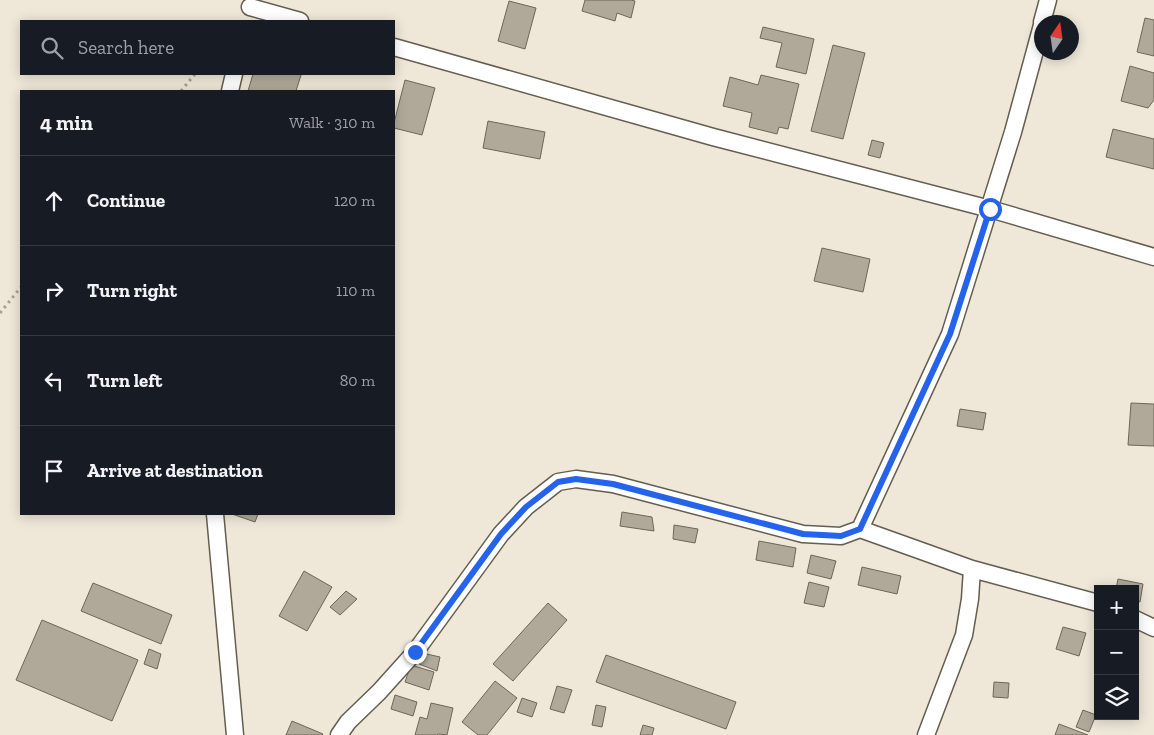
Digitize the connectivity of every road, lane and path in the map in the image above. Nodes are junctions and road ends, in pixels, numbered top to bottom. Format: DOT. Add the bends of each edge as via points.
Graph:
graph roads {
  1 [pos="1048,0"];
  2 [pos="249,9"];
  3 [pos="1044,15"];
  4 [pos="296,20"];
  5 [pos="395,47"];
  6 [pos="1034,54"];
  7 [pos="195,75"];
  8 [pos="234,75"];
  9 [pos="182,90"];
  10 [pos="230,90"];
  11 [pos="990,209"];
  12 [pos="1154,257"];
  13 [pos="20,288"];
  14 [pos="0,313"];
  15 [pos="215,515"];
  16 [pos="860,529"];
  17 [pos="972,570"];
  18 [pos="1094,602"];
  19 [pos="1139,621"];
  20 [pos="1154,628"];
  21 [pos="235,735"];
  22 [pos="339,735"];
  23 [pos="926,735"];
  1 -- 3 [label="street"];
  2 -- 4 [label="street"];
  5 -- 11 [label="street" via="704,134"];
  6 -- 11 [label="street"];
  7 -- 9 [label="path"];
  8 -- 10 [label="street"];
  11 -- 12 [label="street"];
  11 -- 16 [label="street" via="950,334"];
  13 -- 14 [label="path"];
  15 -- 21 [label="street"];
  16 -- 17 [label="street"];
  16 -- 22 [label="street" via="841,536 803,534 613,484 576,479 558,482 526,507 501,534 415,652"];
  17 -- 18 [label="street"];
  17 -- 23 [label="street" via="964,635"];
  19 -- 20 [label="street"];
}
